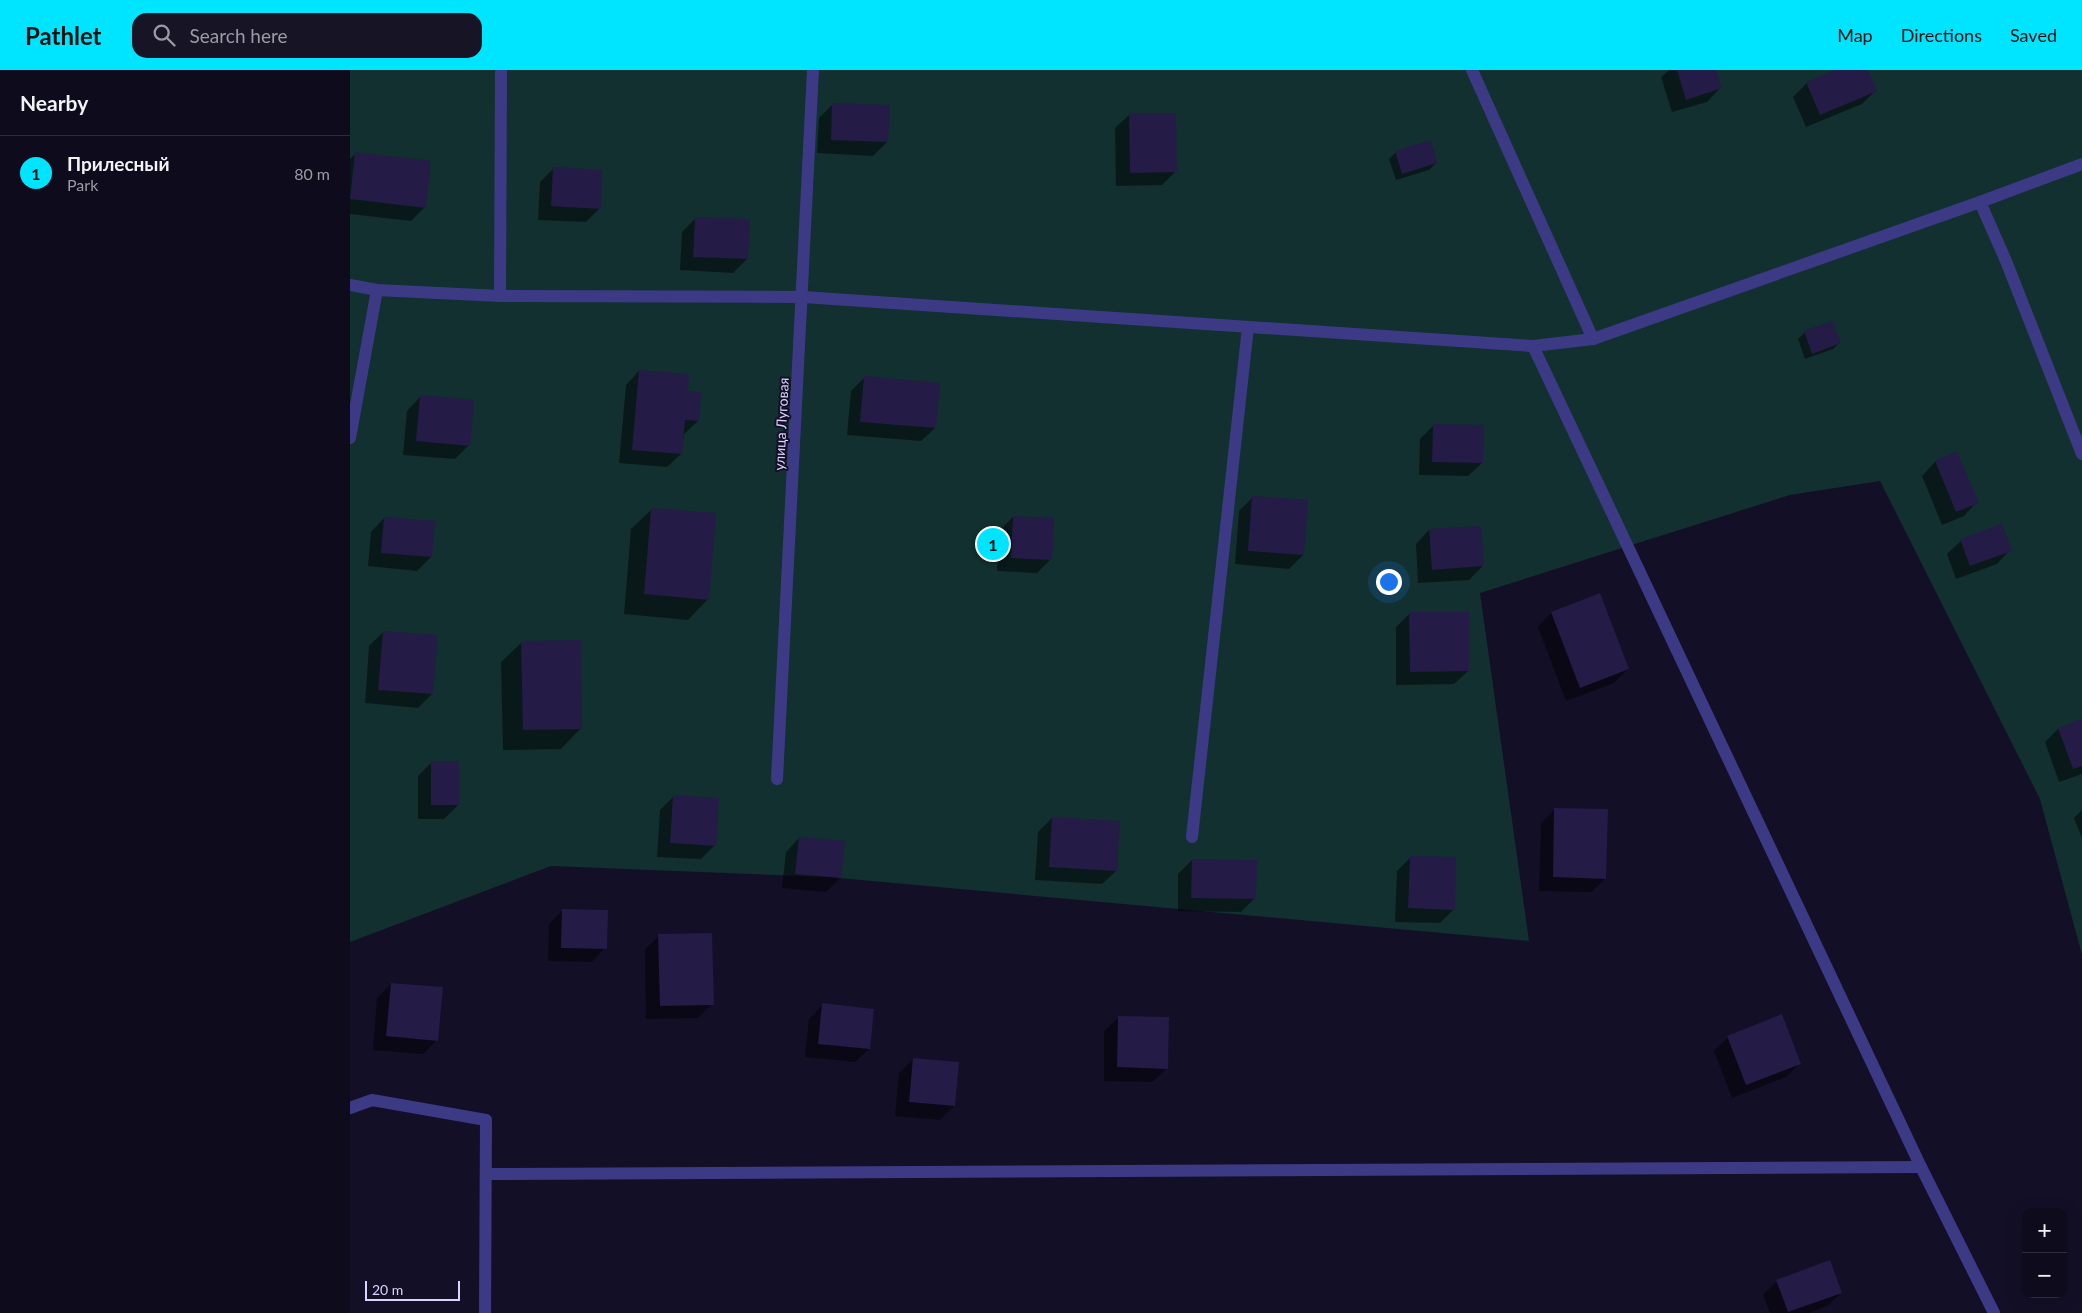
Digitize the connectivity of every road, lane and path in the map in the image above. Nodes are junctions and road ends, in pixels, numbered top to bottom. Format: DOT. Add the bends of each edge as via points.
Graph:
graph roads {
  1 [pos="500,70"];
  2 [pos="813,70"];
  3 [pos="1472,70"];
  4 [pos="2082,164"];
  5 [pos="1980,202"];
  6 [pos="350,285"];
  7 [pos="377,290"];
  8 [pos="500,296"];
  9 [pos="803,297"];
  10 [pos="1248,327"];
  11 [pos="1593,339"];
  12 [pos="1532,346"];
  13 [pos="350,438"];
  14 [pos="2082,454"];
  15 [pos="777,779"];
  16 [pos="1192,837"];
  17 [pos="350,1108"];
  18 [pos="1921,1167"];
  19 [pos="487,1174"];
  20 [pos="485,1313"];
  21 [pos="1994,1313"];
  1 -- 8 [label="street"];
  2 -- 9 [label="street, улица Луговая"];
  3 -- 11 [label="street"];
  4 -- 5 [label="street"];
  5 -- 11 [label="street"];
  5 -- 14 [label="street"];
  6 -- 7 [label="street"];
  7 -- 8 [label="street"];
  7 -- 13 [label="street"];
  8 -- 9 [label="street"];
  9 -- 10 [label="street"];
  9 -- 15 [label="street, улица Луговая"];
  10 -- 12 [label="street"];
  10 -- 16 [label="street"];
  11 -- 12 [label="street"];
  12 -- 18 [label="street"];
  17 -- 19 [label="street" via="372,1100 486,1120"];
  18 -- 19 [label="street"];
  18 -- 21 [label="street"];
  19 -- 20 [label="street"];
}
